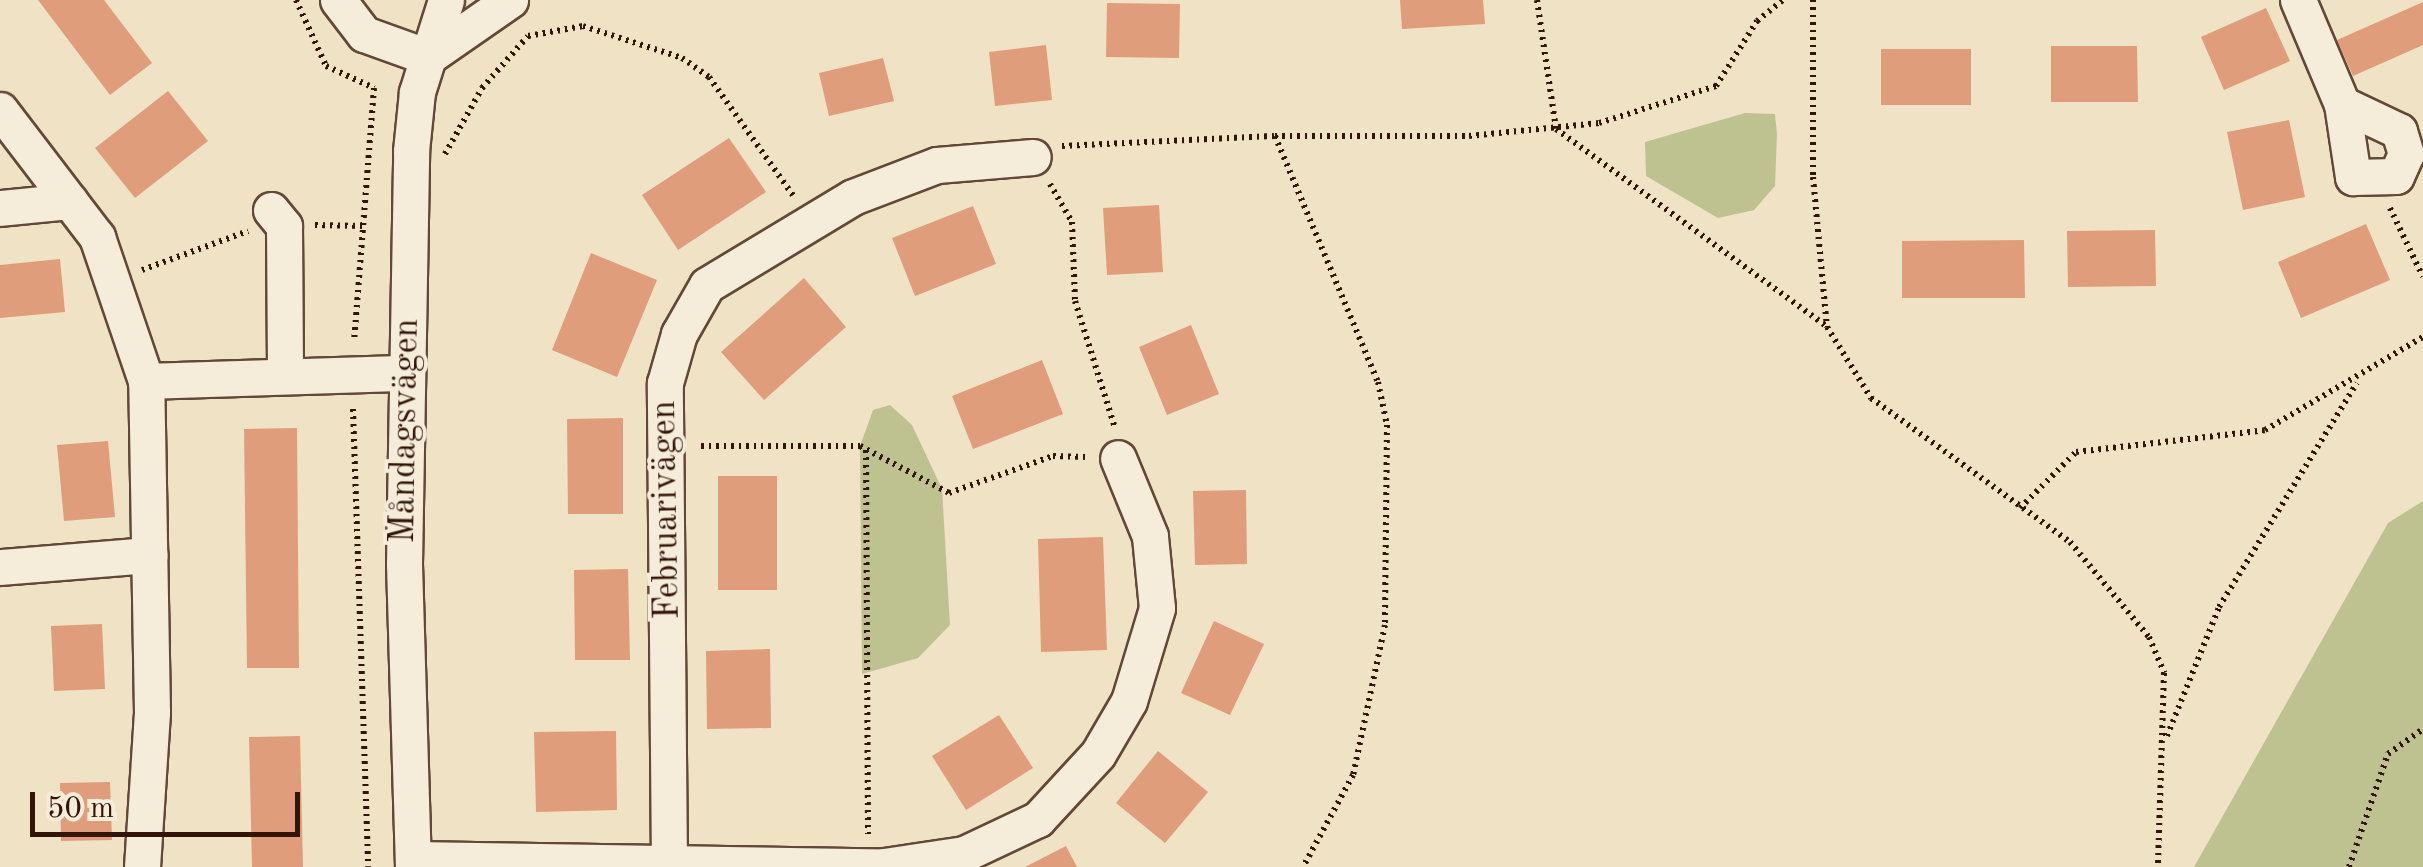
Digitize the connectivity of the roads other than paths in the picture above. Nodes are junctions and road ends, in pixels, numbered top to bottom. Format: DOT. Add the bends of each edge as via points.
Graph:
graph roads {
  1 [pos="338,0"];
  2 [pos="446,0"];
  3 [pos="510,0"];
  4 [pos="2298,0"];
  5 [pos="428,57"];
  6 [pos="2342,104"];
  7 [pos="0,110"];
  8 [pos="1033,156"];
  9 [pos="70,202"];
  10 [pos="0,208"];
  11 [pos="277,218"];
  12 [pos="406,373"];
  13 [pos="286,376"];
  14 [pos="146,382"];
  15 [pos="1118,458"];
  16 [pos="150,555"];
  17 [pos="0,567"];
  18 [pos="413,863"];
  19 [pos="669,864"];
  20 [pos="867,866"];
  21 [pos="142,867"];
  1 -- 5 [label="street" via="364,34"];
  2 -- 5 [label="street, Måndagsvägen"];
  3 -- 5 [label="street"];
  4 -- 6 [label="street"];
  5 -- 12 [label="street, Måndagsvägen" via="410,151"];
  6 -- 6 [label="street" via="2345,163 2353,176 2396,176 2406,154 2399,131"];
  7 -- 9 [label="street"];
  8 -- 19 [label="street, Februarivägen" via="937,165 812,221 707,284 665,383"];
  9 -- 10 [label="street"];
  9 -- 14 [label="street" via="115,280"];
  11 -- 13 [label="street"];
  12 -- 13 [label="street"];
  12 -- 18 [label="street, Måndagsvägen"];
  13 -- 14 [label="street"];
  14 -- 16 [label="street"];
  15 -- 20 [label="street" via="1150,536 1157,608 1129,700 1098,754 1038,820 964,854"];
  16 -- 17 [label="street"];
  16 -- 21 [label="street"];
  18 -- 19 [label="street"];
  19 -- 20 [label="street"];
}
